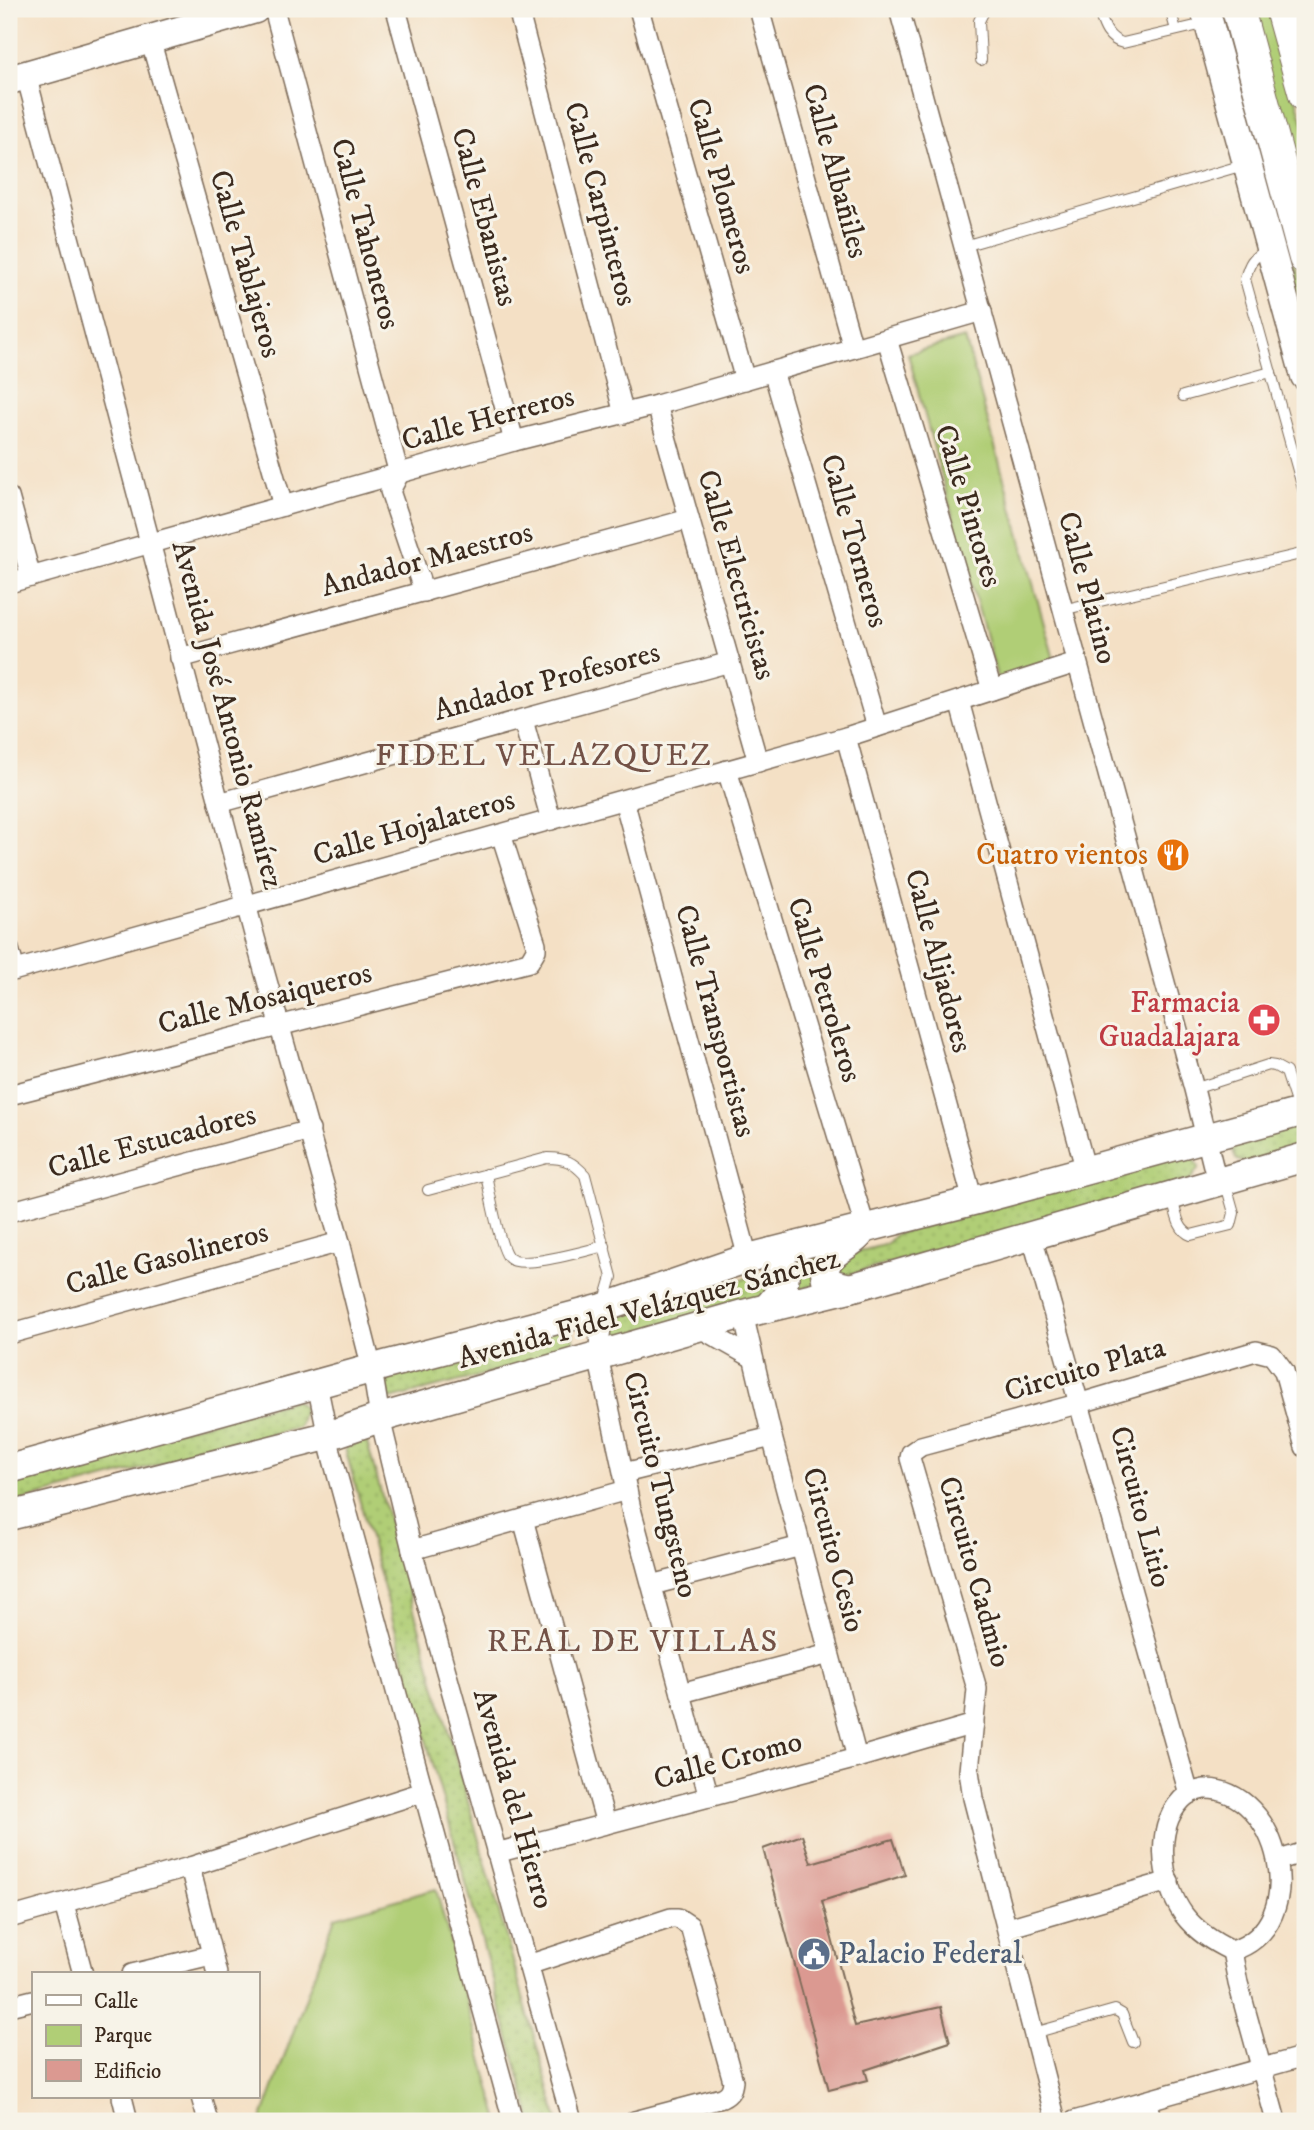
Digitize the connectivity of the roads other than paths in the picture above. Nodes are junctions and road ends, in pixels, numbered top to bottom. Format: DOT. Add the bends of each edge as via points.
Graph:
graph roads {
  1 [pos="274,9"];
  2 [pos="396,9"];
  3 [pos="518,9"];
  4 [pos="639,9"];
  5 [pos="759,9"];
  6 [pos="899,9"];
  7 [pos="985,9"];
  8 [pos="1098,9"];
  9 [pos="1170,9"];
  10 [pos="1238,9"];
  11 [pos="1281,9"];
  12 [pos="247,10"];
  13 [pos="1207,16"];
  14 [pos="1176,30"];
  15 [pos="149,39"];
  16 [pos="981,60"];
  17 [pos="17,78"];
  18 [pos="1305,95"];
  19 [pos="1247,164"];
  20 [pos="964,246"];
  21 [pos="1270,248"];
  22 [pos="1305,258"];
  23 [pos="982,311"];
  24 [pos="887,339"];
  25 [pos="853,348"];
  26 [pos="773,372"];
  27 [pos="1271,372"];
  28 [pos="1305,376"];
  29 [pos="745,380"];
  30 [pos="1183,396"];
  31 [pos="657,405"];
  32 [pos="624,414"];
  33 [pos="514,441"];
  34 [pos="399,474"];
  35 [pos="1305,496"];
  36 [pos="9,497"];
  37 [pos="283,506"];
  38 [pos="689,519"];
  39 [pos="151,544"];
  40 [pos="1305,553"];
  41 [pos="31,577"];
  42 [pos="9,583"];
  43 [pos="424,592"];
  44 [pos="1062,610"];
  45 [pos="180,658"];
  46 [pos="730,663"];
  47 [pos="1076,663"];
  48 [pos="992,690"];
  49 [pos="959,701"];
  50 [pos="523,720"];
  51 [pos="877,727"];
  52 [pos="846,737"];
  53 [pos="758,762"];
  54 [pos="727,771"];
  55 [pos="624,800"];
  56 [pos="219,803"];
  57 [pos="551,820"];
  58 [pos="501,834"];
  59 [pos="246,906"];
  60 [pos="9,949"];
  61 [pos="12,971"];
  62 [pos="280,1026"];
  63 [pos="1194,1089"];
  64 [pos="9,1095"];
  65 [pos="1302,1111"];
  66 [pos="310,1130"];
  67 [pos="1206,1138"];
  68 [pos="1305,1157"];
  69 [pos="1086,1171"];
  70 [pos="485,1174"];
  71 [pos="1221,1181"];
  72 [pos="428,1190"];
  73 [pos="1172,1197"];
  74 [pos="973,1201"];
  75 [pos="9,1212"];
  76 [pos="865,1227"];
  77 [pos="1032,1237"];
  78 [pos="340,1242"];
  79 [pos="605,1246"];
  80 [pos="760,1255"];
  81 [pos="850,1288"];
  82 [pos="603,1307"];
  83 [pos="756,1311"];
  84 [pos="700,1328"];
  85 [pos="9,1334"];
  86 [pos="598,1356"];
  87 [pos="753,1358"];
  88 [pos="372,1369"];
  89 [pos="317,1384"];
  90 [pos="1081,1403"];
  91 [pos="380,1418"];
  92 [pos="327,1436"];
  93 [pos="772,1437"];
  94 [pos="1305,1447"];
  95 [pos="914,1450"];
  96 [pos="9,1469"];
  97 [pos="626,1482"];
  98 [pos="9,1516"];
  99 [pos="523,1519"];
  100 [pos="801,1546"];
  101 [pos="412,1550"];
  102 [pos="652,1585"];
  103 [pos="830,1654"];
  104 [pos="681,1693"];
  105 [pos="974,1724"];
  106 [pos="857,1758"];
  107 [pos="423,1792"];
  108 [pos="1189,1794"];
  109 [pos="709,1797"];
  110 [pos="606,1824"];
  111 [pos="1305,1852"];
  112 [pos="496,1853"];
  113 [pos="1279,1860"];
  114 [pos="190,1867"];
  115 [pos="1169,1881"];
  116 [pos="64,1904"];
  117 [pos="9,1918"];
  118 [pos="1008,1928"];
  119 [pos="1232,1951"];
  120 [pos="214,1965"];
  121 [pos="528,1965"];
  122 [pos="82,1972"];
  123 [pos="150,1972"];
  124 [pos="32,2000"];
  125 [pos="9,2006"];
  126 [pos="1034,2033"];
  127 [pos="1133,2042"];
  128 [pos="1305,2056"];
  129 [pos="1262,2068"];
  130 [pos="122,2098"];
  131 [pos="201,2098"];
  132 [pos="1146,2101"];
  133 [pos="128,2121"];
  134 [pos="208,2121"];
  135 [pos="513,2121"];
  136 [pos="572,2121"];
  137 [pos="635,2121"];
  138 [pos="1056,2121"];
  139 [pos="1074,2121"];
  140 [pos="1152,2121"];
  141 [pos="1276,2121"];
  1 -- 34 [label="street, Calle Tahoneros"];
  2 -- 33 [label="street, Calle Ebanistas"];
  3 -- 32 [label="street, Calle Carpinteros"];
  4 -- 29 [label="street, Calle Plomeros"];
  5 -- 25 [label="street, Calle Albañiles"];
  6 -- 20 [label="street, Calle Platino"];
  7 -- 16 [label="lane" via="979,21"];
  8 -- 14 [label="lane" via="1116,42"];
  9 -- 14 [label="lane"];
  10 -- 22 [label="main road"];
  11 -- 18 [label="main road"];
  12 -- 15 [label="main road"];
  13 -- 14 [label="lane"];
  13 -- 19 [label="main road"];
  15 -- 17 [label="main road"];
  15 -- 37 [label="street, Calle Tablajeros"];
  17 -- 39 [label="street, Avenida José Antonio Ramírez"];
  19 -- 20 [label="lane"];
  19 -- 21 [label="main road"];
  20 -- 23 [label="street, Calle Platino"];
  21 -- 27 [label="lane" via="1255,256 1245,279"];
  21 -- 28 [label="main road"];
  23 -- 24 [label="street, Calle Herreros"];
  23 -- 44 [label="street, Calle Platino"];
  24 -- 25 [label="street, Calle Herreros"];
  24 -- 48 [label="street, Calle Pintores"];
  25 -- 26 [label="street, Calle Herreros"];
  26 -- 29 [label="street, Calle Herreros"];
  26 -- 51 [label="street, Calle Torneros"];
  27 -- 30 [label="lane"];
  27 -- 35 [label="lane"];
  29 -- 31 [label="street, Calle Herreros"];
  31 -- 32 [label="street, Calle Herreros"];
  31 -- 38 [label="street, Calle Electricistas"];
  32 -- 33 [label="street, Calle Herreros"];
  33 -- 34 [label="street, Calle Herreros"];
  34 -- 37 [label="street, Calle Herreros"];
  34 -- 43 [label="street" via="390,491"];
  36 -- 41 [label="street"];
  37 -- 39 [label="street, Calle Herreros"];
  38 -- 43 [label="street, Andador Maestros"];
  38 -- 46 [label="street, Calle Electricistas"];
  39 -- 41 [label="street, Calle Herreros"];
  39 -- 45 [label="street, Avenida José Antonio Ramírez"];
  40 -- 44 [label="lane"];
  41 -- 42 [label="street, Calle Herreros"];
  43 -- 45 [label="street, Andador Maestros"];
  44 -- 47 [label="street, Calle Platino"];
  45 -- 56 [label="street, Avenida José Antonio Ramírez"];
  46 -- 50 [label="street, Andador Profesores"];
  46 -- 53 [label="street, Calle Electricistas"];
  47 -- 48 [label="street, Calle Hojalateros"];
  47 -- 63 [label="street, Calle Platino"];
  48 -- 49 [label="street, Calle Hojalateros"];
  49 -- 51 [label="street, Calle Hojalateros"];
  49 -- 69 [label="street"];
  50 -- 56 [label="street, Andador Profesores"];
  50 -- 57 [label="street"];
  51 -- 52 [label="street, Calle Hojalateros"];
  52 -- 53 [label="street, Calle Hojalateros"];
  52 -- 74 [label="street, Calle Alijadores"];
  53 -- 54 [label="street, Calle Hojalateros"];
  54 -- 55 [label="street, Calle Hojalateros"];
  54 -- 76 [label="street, Calle Petroleros"];
  55 -- 57 [label="street, Calle Hojalateros"];
  55 -- 80 [label="street, Calle Transportistas"];
  56 -- 59 [label="street, Avenida José Antonio Ramírez"];
  57 -- 58 [label="street, Calle Hojalateros"];
  58 -- 59 [label="street, Calle Hojalateros"];
  58 -- 62 [label="street, Calle Mosaiqueros" via="536,943 533,956 522,965"];
  59 -- 61 [label="street, Calle Hojalateros"];
  59 -- 62 [label="street, Avenida José Antonio Ramírez"];
  60 -- 61 [label="street"];
  62 -- 64 [label="street, Calle Mosaiqueros"];
  62 -- 66 [label="street, Avenida José Antonio Ramírez"];
  63 -- 65 [label="lane" via="1275,1066 1286,1072"];
  63 -- 67 [label="street, Calle Platino"];
  65 -- 67 [label="main road, Avenida Fidel Velázquez Sánchez"];
  66 -- 75 [label="street, Calle Estucadores"];
  66 -- 78 [label="street, Avenida José Antonio Ramírez"];
  67 -- 69 [label="main road, Avenida Fidel Velázquez Sánchez"];
  67 -- 71 [label="street, Calle Platino"];
  68 -- 71 [label="main road, Avenida Fidel Velázquez Sánchez"];
  69 -- 74 [label="main road, Avenida Fidel Velázquez Sánchez"];
  70 -- 72 [label="lane"];
  70 -- 79 [label="lane" via="547,1158 575,1164 585,1175"];
  70 -- 79 [label="lane" via="506,1256 512,1261"];
  71 -- 73 [label="main road, Avenida Fidel Velázquez Sánchez"];
  71 -- 73 [label="lane" via="1234,1213 1231,1225 1185,1233"];
  73 -- 77 [label="main road, Avenida Fidel Velázquez Sánchez"];
  74 -- 76 [label="main road, Avenida Fidel Velázquez Sánchez"];
  76 -- 80 [label="main road, Avenida Fidel Velázquez Sánchez"];
  76 -- 81 [label="main road" via="826,1263 826,1279"];
  77 -- 81 [label="main road, Avenida Fidel Velázquez Sánchez"];
  77 -- 90 [label="street, Circuito Litio"];
  78 -- 85 [label="street, Calle Gasolineros"];
  78 -- 88 [label="street, Avenida José Antonio Ramírez"];
  79 -- 82 [label="lane" via="612,1277"];
  80 -- 82 [label="main road, Avenida Fidel Velázquez Sánchez"];
  80 -- 83 [label="main road" via="783,1264 784,1279 779,1295"];
  81 -- 83 [label="main road, Avenida Fidel Velázquez Sánchez"];
  82 -- 86 [label="street, Circuito Tungsteno"];
  82 -- 88 [label="main road, Avenida Fidel Velázquez Sánchez"];
  83 -- 84 [label="main road, Avenida Fidel Velázquez Sánchez"];
  83 -- 87 [label="street, Circuito Cesio"];
  84 -- 86 [label="main road, Avenida Fidel Velázquez Sánchez"];
  84 -- 87 [label="street"];
  86 -- 91 [label="main road, Avenida Fidel Velázquez Sánchez"];
  86 -- 97 [label="street, Circuito Tungsteno"];
  87 -- 93 [label="street, Circuito Cesio"];
  88 -- 89 [label="main road, Avenida Fidel Velázquez Sánchez"];
  88 -- 91 [label="street, Avenida del Hierro"];
  89 -- 92 [label="street"];
  89 -- 96 [label="main road, Avenida Fidel Velázquez Sánchez"];
  90 -- 94 [label="street, Circuito Plata" via="1256,1351 1272,1355 1284,1371"];
  90 -- 95 [label="street, Circuito Plata"];
  90 -- 108 [label="street, Circuito Litio"];
  91 -- 92 [label="main road, Avenida Fidel Velázquez Sánchez"];
  91 -- 101 [label="street, Avenida del Hierro"];
  92 -- 98 [label="main road, Avenida Fidel Velázquez Sánchez"];
  92 -- 107 [label="street"];
  93 -- 97 [label="street"];
  93 -- 100 [label="street, Circuito Cesio"];
  95 -- 105 [label="street, Circuito Cadmio" via="910,1458 977,1689"];
  97 -- 99 [label="street"];
  97 -- 102 [label="street, Circuito Tungsteno"];
  99 -- 101 [label="street"];
  99 -- 110 [label="street"];
  100 -- 102 [label="street"];
  100 -- 103 [label="street, Circuito Cesio"];
  101 -- 112 [label="street, Avenida del Hierro"];
  102 -- 104 [label="street, Circuito Tungsteno"];
  103 -- 104 [label="street"];
  103 -- 106 [label="street, Circuito Cesio"];
  104 -- 109 [label="street, Circuito Tungsteno"];
  105 -- 106 [label="street, Calle Cromo"];
  105 -- 118 [label="street, Circuito Cadmio" via="969,1771 973,1798"];
  106 -- 109 [label="street, Calle Cromo"];
  107 -- 114 [label="street"];
  107 -- 135 [label="street"];
  108 -- 113 [label="street" via="1214,1788 1240,1800 1261,1824"];
  108 -- 115 [label="street" via="1164,1833"];
  109 -- 110 [label="street, Calle Cromo"];
  110 -- 112 [label="street, Calle Cromo"];
  111 -- 113 [label="street"];
  112 -- 121 [label="street, Avenida del Hierro"];
  113 -- 119 [label="street" via="1280,1897 1271,1920 1246,1947"];
  114 -- 116 [label="street"];
  114 -- 120 [label="street"];
  115 -- 118 [label="street"];
  115 -- 119 [label="street" via="1184,1915 1200,1933"];
  116 -- 117 [label="street"];
  116 -- 122 [label="street"];
  118 -- 126 [label="street, Circuito Cadmio"];
  119 -- 129 [label="street"];
  120 -- 123 [label="street"];
  121 -- 136 [label="street, Avenida del Hierro"];
  121 -- 137 [label="street" via="671,1919 690,1926 732,2088 722,2098"];
  124 -- 125 [label="street"];
  126 -- 127 [label="lane" via="1115,2010 1122,2014"];
  126 -- 138 [label="street, Circuito Cadmio"];
  128 -- 129 [label="street"];
  129 -- 132 [label="street"];
  129 -- 141 [label="street"];
  130 -- 133 [label="street"];
  131 -- 134 [label="street"];
  132 -- 139 [label="street"];
  132 -- 140 [label="street"];
}
